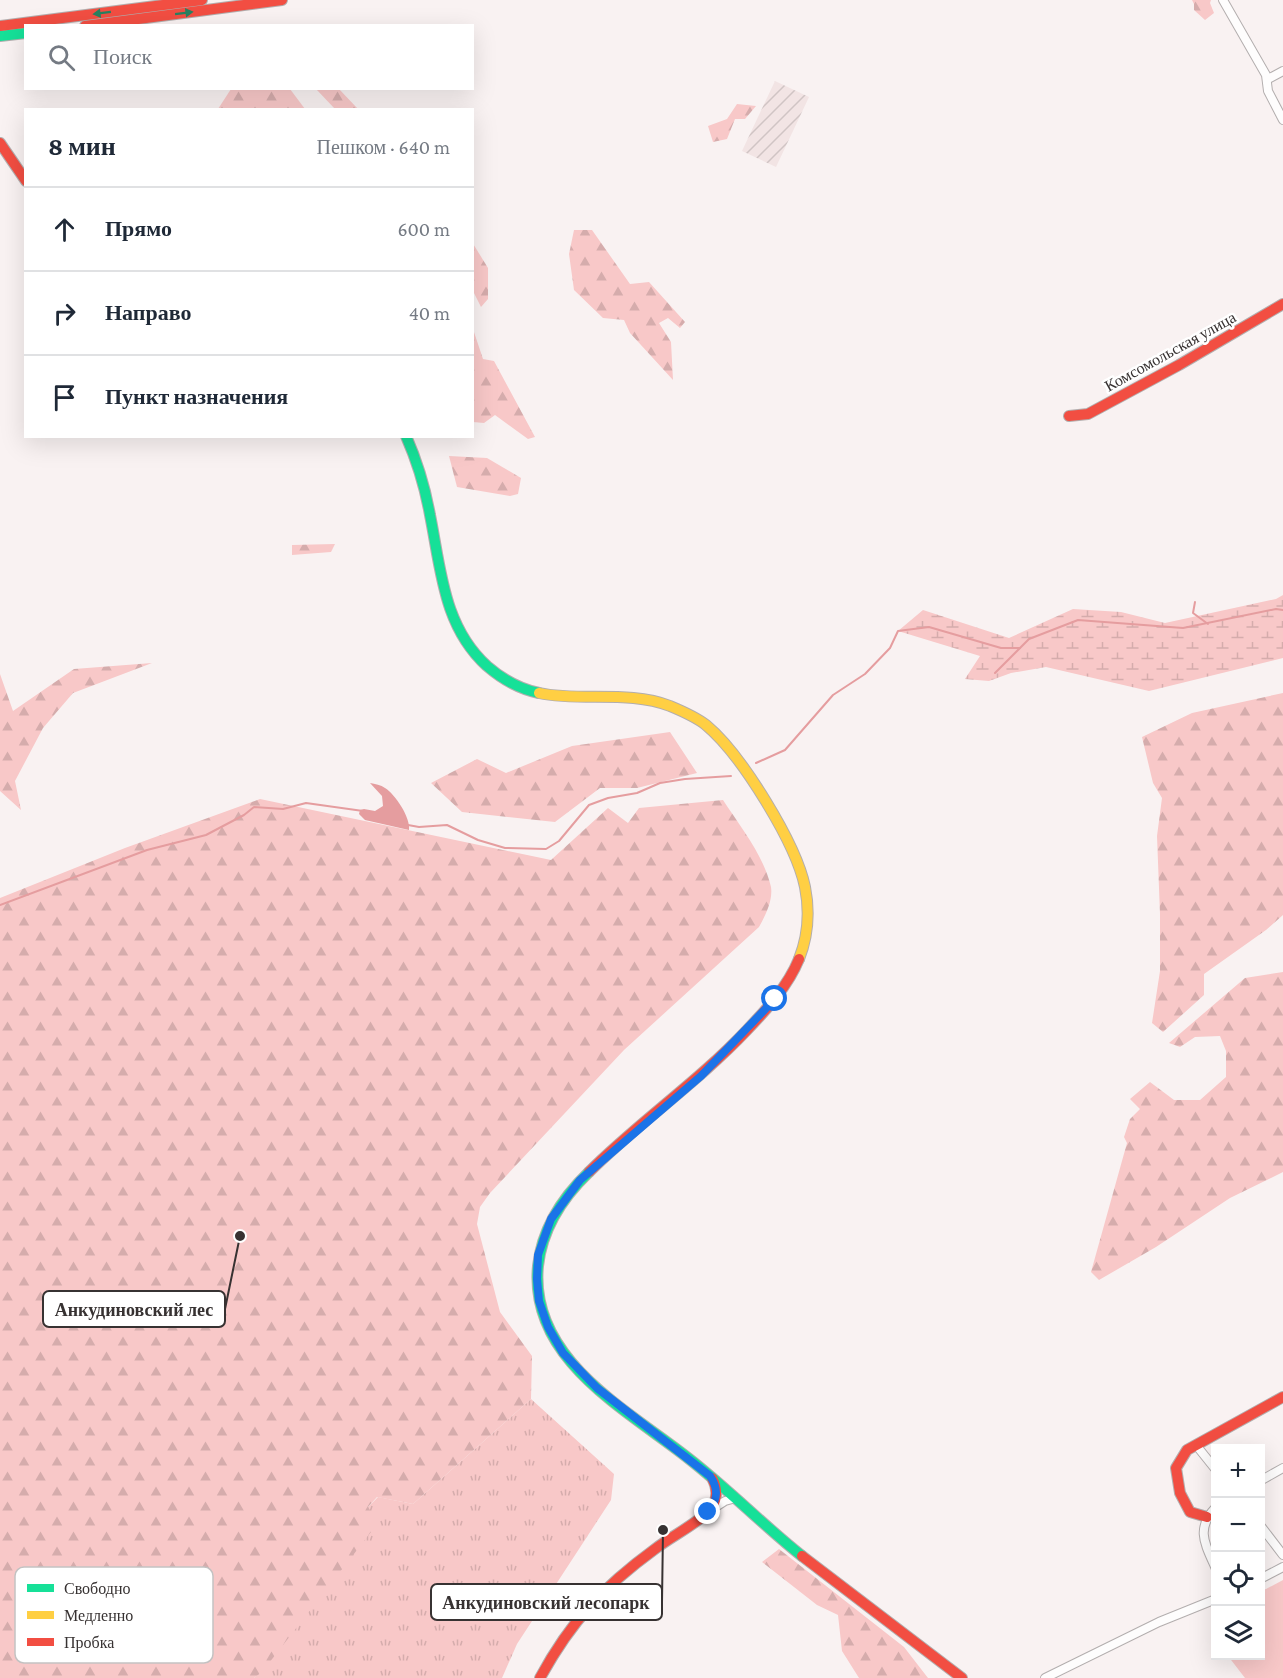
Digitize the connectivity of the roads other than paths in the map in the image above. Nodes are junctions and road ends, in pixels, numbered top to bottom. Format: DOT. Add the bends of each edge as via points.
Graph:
graph roads {
  1 [pos="202,0"];
  2 [pos="282,0"];
  3 [pos="1223,0"];
  4 [pos="142,4"];
  5 [pos="100,24"];
  6 [pos="0,26"];
  7 [pos="24,33"];
  8 [pos="0,36"];
  9 [pos="1283,71"];
  10 [pos="1268,79"];
  11 [pos="1283,120"];
  12 [pos="0,143"];
  13 [pos="24,178"];
  14 [pos="1283,304"];
  15 [pos="1069,416"];
  16 [pos="407,438"];
  17 [pos="1283,1397"];
  18 [pos="1196,1445"];
  19 [pos="1211,1465"];
  20 [pos="1283,1468"];
  21 [pos="710,1476"];
  22 [pos="1265,1478"];
  23 [pos="736,1498"];
  24 [pos="708,1512"];
  25 [pos="1211,1512"];
  26 [pos="1207,1517"];
  27 [pos="1265,1532"];
  28 [pos="1283,1555"];
  29 [pos="1211,1557"];
  30 [pos="1283,1567"];
  31 [pos="1265,1576"];
  32 [pos="1211,1601"];
  33 [pos="540,1678"];
  34 [pos="962,1678"];
  35 [pos="1045,1678"];
  1 -- 4 [label="street"];
  5 -- 2 [label="street, one-way"];
  3 -- 10 [label="street"];
  4 -- 6 [label="street, one-way"];
  7 -- 8 [label="street"];
  9 -- 10 [label="street"];
  10 -- 11 [label="street" via="1268,91"];
  12 -- 13 [label="street"];
  14 -- 15 [label="street, Комсомольская улица" via="1088,414"];
  16 -- 21 [label="street" via="420,469 452,615 474,654 499,676 534,694 567,699 654,700 695,718 729,748 763,798 790,847 804,883 807,933 788,983 709,1068 580,1180 551,1219 538,1255 539,1301 563,1353 597,1388"];
  17 -- 18 [label="street"];
  18 -- 19 [label="street"];
  18 -- 26 [label="street" via="1186,1450 1176,1468 1177,1476 1190,1512"];
  20 -- 22 [label="street"];
  21 -- 23 [label="street"];
  21 -- 24 [label="street" via="717,1493"];
  23 -- 24 [label="street"];
  23 -- 34 [label="street" via="771,1530"];
  24 -- 33 [label="street" via="626,1570 591,1601 556,1647"];
  25 -- 26 [label="street"];
  26 -- 29 [label="street" via="1202,1529"];
  27 -- 28 [label="street"];
  30 -- 31 [label="street"];
  32 -- 35 [label="street"];
}
